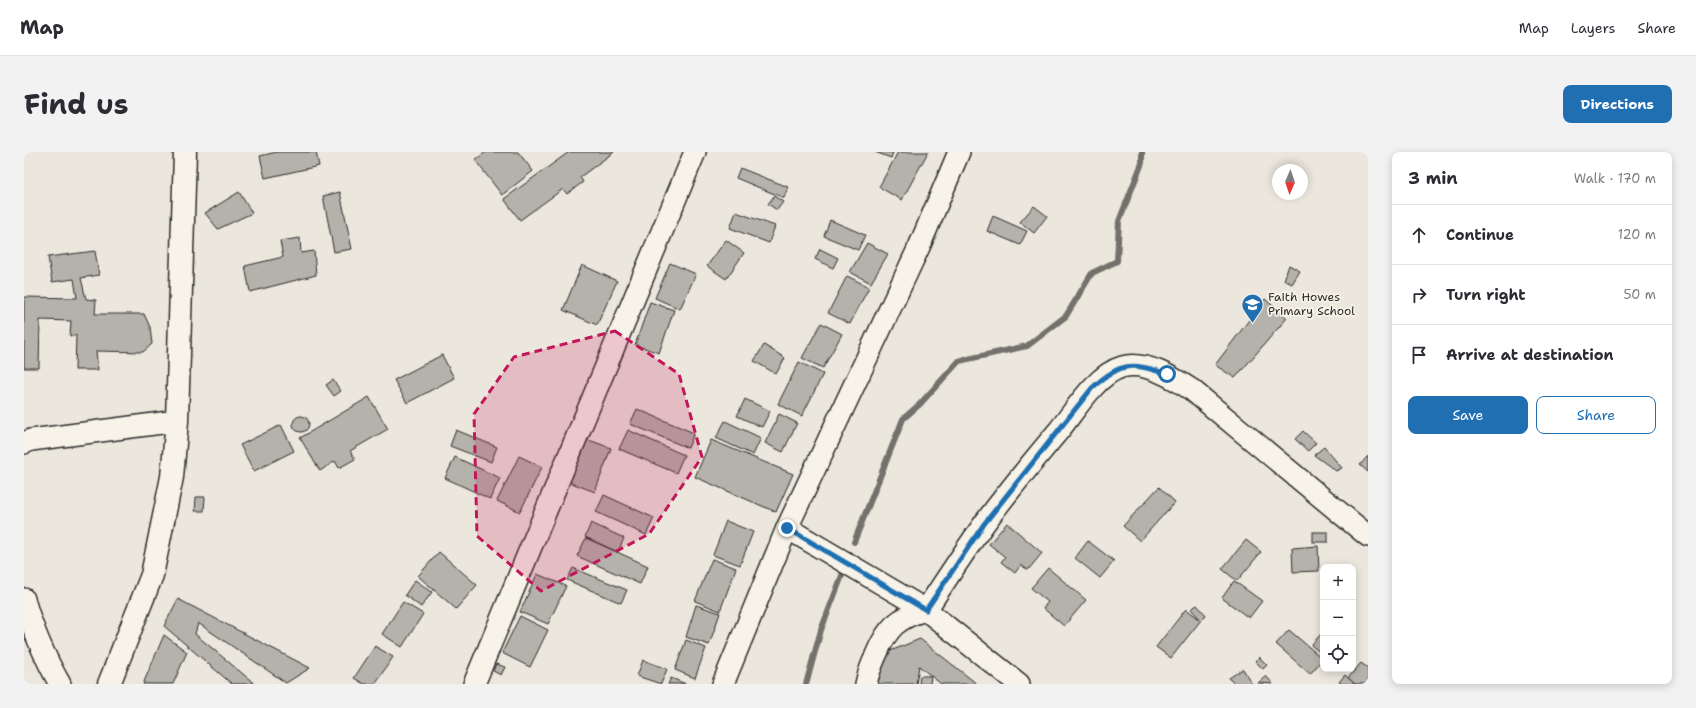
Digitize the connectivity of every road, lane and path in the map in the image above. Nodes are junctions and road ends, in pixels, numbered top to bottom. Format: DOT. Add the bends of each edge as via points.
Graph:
graph roads {
  1 [pos="185,152"];
  2 [pos="695,152"];
  3 [pos="959,152"];
  4 [pos="177,421"];
  5 [pos="24,443"];
  6 [pos="787,528"];
  7 [pos="1368,536"];
  8 [pos="24,599"];
  9 [pos="926,610"];
  10 [pos="60,684"];
  11 [pos="110,684"];
  12 [pos="474,684"];
  13 [pos="723,684"];
  14 [pos="866,684"];
  15 [pos="1019,684"];
  1 -- 4 [label="street"];
  2 -- 12 [label="street"];
  3 -- 6 [label="street" via="919,247"];
  4 -- 5 [label="street"];
  4 -- 11 [label="street" via="172,477 152,575"];
  6 -- 9 [label="street"];
  6 -- 13 [label="street"];
  7 -- 9 [label="street" via="1192,390 1167,374 1152,369 1122,367 1112,371 1092,388 984,524"];
  8 -- 10 [label="street" via="43,649"];
  9 -- 14 [label="street" via="907,616 890,628 868,673"];
  9 -- 15 [label="street"];
}
